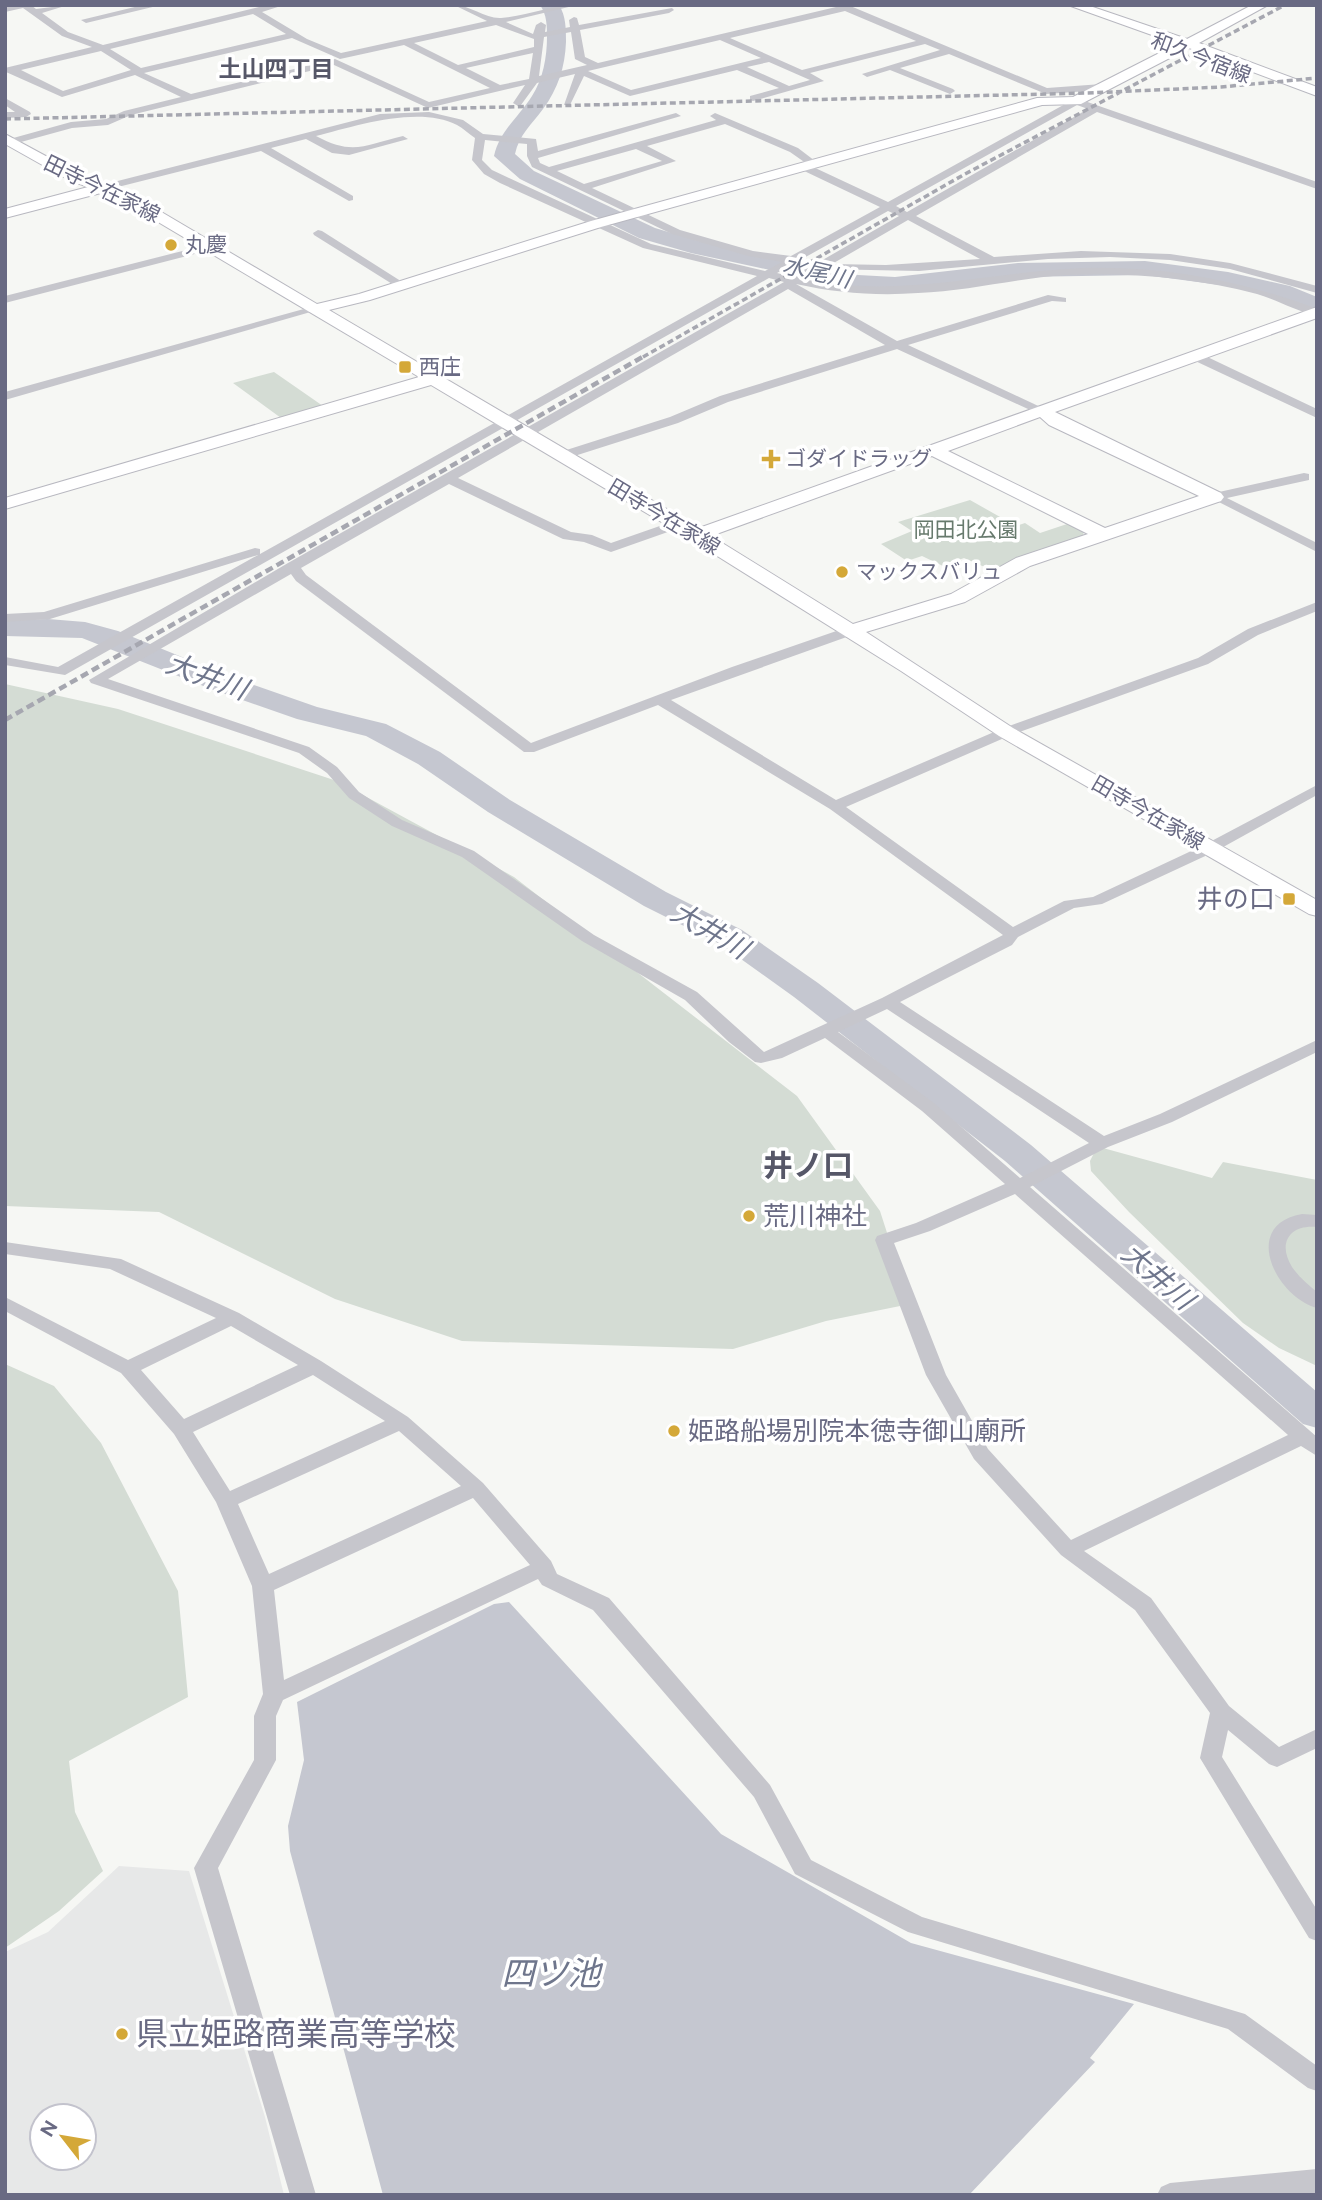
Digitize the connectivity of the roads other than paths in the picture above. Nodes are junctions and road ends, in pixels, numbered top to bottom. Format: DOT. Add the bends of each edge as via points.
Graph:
graph roads {
  1 [pos="64,5"];
  2 [pos="157,5"];
  3 [pos="216,5"];
  4 [pos="280,5"];
  5 [pos="458,5"];
  6 [pos="1262,5"];
  7 [pos="570,6"];
  8 [pos="842,6"];
  9 [pos="27,7"];
  10 [pos="1080,8"];
  11 [pos="5,9"];
  12 [pos="536,9"];
  13 [pos="669,10"];
  14 [pos="254,11"];
  15 [pos="238,15"];
  16 [pos="86,20"];
  17 [pos="494,21"];
  18 [pos="577,29"];
  19 [pos="293,35"];
  20 [pos="541,36"];
  21 [pos="721,37"];
  22 [pos="403,41"];
  23 [pos="926,41"];
  24 [pos="1181,45"];
  25 [pos="103,48"];
  26 [pos="540,48"];
  27 [pos="949,51"];
  28 [pos="338,59"];
  29 [pos="770,59"];
  30 [pos="595,65"];
  31 [pos="738,67"];
  32 [pos="890,67"];
  33 [pos="456,68"];
  34 [pos="577,69"];
  35 [pos="9,70"];
  36 [pos="139,71"];
  37 [pos="800,73"];
  38 [pos="867,74"];
  39 [pos="534,79"];
  40 [pos="1102,86"];
  41 [pos="498,88"];
  42 [pos="788,89"];
  43 [pos="950,91"];
  44 [pos="1317,92"];
  45 [pos="190,97"];
  46 [pos="753,99"];
  47 [pos="5,101"];
  48 [pos="1076,101"];
  49 [pos="1317,101"];
  50 [pos="518,103"];
  51 [pos="566,103"];
  52 [pos="1096,108"];
  53 [pos="709,113"];
  54 [pos="5,115"];
  55 [pos="676,116"];
  56 [pos="725,121"];
  57 [pos="306,135"];
  58 [pos="480,137"];
  59 [pos="403,139"];
  60 [pos="7,140"];
  61 [pos="636,145"];
  62 [pos="262,146"];
  63 [pos="532,156"];
  64 [pos="809,165"];
  65 [pos="546,171"];
  66 [pos="1317,186"];
  67 [pos="102,188"];
  68 [pos="581,188"];
  69 [pos="349,198"];
  70 [pos="886,206"];
  71 [pos="636,213"];
  72 [pos="5,214"];
  73 [pos="908,216"];
  74 [pos="596,224"];
  75 [pos="318,233"];
  76 [pos="210,247"];
  77 [pos="790,260"];
  78 [pos="996,262"];
  79 [pos="820,266"];
  80 [pos="762,275"];
  81 [pos="791,282"];
  82 [pos="401,285"];
  83 [pos="1317,290"];
  84 [pos="5,300"];
  85 [pos="1062,300"];
  86 [pos="315,309"];
  87 [pos="1317,313"];
  88 [pos="899,346"];
  89 [pos="1195,356"];
  90 [pos="432,379"];
  91 [pos="5,396"];
  92 [pos="1043,411"];
  93 [pos="1317,414"];
  94 [pos="504,421"];
  95 [pos="523,435"];
  96 [pos="935,451"];
  97 [pos="561,456"];
  98 [pos="1304,477"];
  99 [pos="447,478"];
  100 [pos="1215,497"];
  101 [pos="5,504"];
  102 [pos="677,524"];
  103 [pos="696,535"];
  104 [pos="1104,535"];
  105 [pos="286,543"];
  106 [pos="1317,548"];
  107 [pos="293,566"];
  108 [pos="1317,606"];
  109 [pos="5,618"];
  110 [pos="850,631"];
  111 [pos="5,661"];
  112 [pos="73,664"];
  113 [pos="105,674"];
  114 [pos="659,699"];
  115 [pos="1006,732"];
  116 [pos="1317,789"];
  117 [pos="835,806"];
  118 [pos="1210,848"];
  119 [pos="1317,909"];
  120 [pos="1012,934"];
  121 [pos="888,1002"];
  122 [pos="825,1030"];
  123 [pos="1317,1045"];
  124 [pos="1102,1143"];
  125 [pos="1017,1186"];
  126 [pos="1317,1221"];
  127 [pos="5,1248"];
  128 [pos="1317,1302"];
  129 [pos="5,1303"];
  130 [pos="232,1318"];
  131 [pos="314,1366"];
  132 [pos="128,1368"];
  133 [pos="401,1422"];
  134 [pos="181,1429"];
  135 [pos="1309,1443"];
  136 [pos="476,1488"];
  137 [pos="226,1501"];
  138 [pos="1068,1550"];
  139 [pos="544,1567"];
  140 [pos="263,1586"];
  141 [pos="274,1695"];
  142 [pos="1221,1712"];
  143 [pos="1317,1738"];
  144 [pos="1317,1931"];
  145 [pos="1317,2080"];
  146 [pos="1317,2182"];
  147 [pos="303,2195"];
  148 [pos="1170,2195"];
  1 -- 9 [label="street"];
  2 -- 16 [label="street"];
  3 -- 15 [label="street"];
  4 -- 14 [label="street"];
  5 -- 17 [label="street"];
  6 -- 24 [label="street"];
  7 -- 12 [label="street"];
  7 -- 18 [label="street"];
  8 -- 21 [label="street"];
  8 -- 23 [label="street"];
  9 -- 11 [label="street"];
  9 -- 25 [label="street" via="65,34"];
  10 -- 24 [label="street, 和久今宿線" via="1102,21"];
  12 -- 17 [label="street"];
  12 -- 20 [label="street"];
  13 -- 18 [label="street"];
  14 -- 15 [label="street"];
  14 -- 19 [label="street"];
  15 -- 25 [label="street"];
  17 -- 20 [label="street" via="532,37"];
  17 -- 22 [label="street"];
  18 -- 20 [label="street"];
  18 -- 30 [label="street" via="580,59"];
  19 -- 28 [label="street"];
  19 -- 36 [label="street"];
  20 -- 26 [label="street"];
  21 -- 29 [label="street"];
  21 -- 30 [label="street"];
  22 -- 28 [label="street"];
  22 -- 33 [label="street"];
  23 -- 27 [label="street"];
  23 -- 37 [label="street"];
  24 -- 40 [label="street"];
  24 -- 44 [label="street, 和久今宿線"];
  24 -- 49 [label="street, 和久今宿線"];
  25 -- 35 [label="street"];
  25 -- 36 [label="street"];
  26 -- 33 [label="street"];
  26 -- 39 [label="street"];
  27 -- 32 [label="street"];
  27 -- 40 [label="street" via="1046,91"];
  28 -- 41 [label="street" via="428,105"];
  28 -- 45 [label="street"];
  29 -- 31 [label="street"];
  29 -- 37 [label="street"];
  30 -- 34 [label="street"];
  31 -- 34 [label="street" via="629,93"];
  31 -- 42 [label="street"];
  32 -- 38 [label="street"];
  32 -- 43 [label="street"];
  33 -- 41 [label="street"];
  34 -- 39 [label="street"];
  34 -- 51 [label="street" via="580,75"];
  35 -- 36 [label="street" via="62,94"];
  36 -- 45 [label="street"];
  37 -- 42 [label="street" via="819,82"];
  39 -- 41 [label="street"];
  39 -- 50 [label="street"];
  40 -- 48 [label="street"];
  42 -- 46 [label="street"];
  45 -- 60 [label="street" via="108,122 71,125"];
  47 -- 54 [label="street" via="26,114"];
  48 -- 52 [label="street"];
  48 -- 64 [label="street" via="1042,101"];
  48 -- 70 [label="street"];
  52 -- 66 [label="street"];
  52 -- 73 [label="street"];
  53 -- 56 [label="street"];
  55 -- 63 [label="street"];
  56 -- 61 [label="street"];
  56 -- 64 [label="street" via="794,150"];
  57 -- 58 [label="street" via="380,117 429,115 459,122"];
  57 -- 59 [label="street" via="336,151 349,152"];
  57 -- 62 [label="street"];
  58 -- 63 [label="street" via="532,141"];
  58 -- 74 [label="street" via="477,160 488,172"];
  60 -- 67 [label="street, 田寺今在家線"];
  61 -- 65 [label="street"];
  61 -- 68 [label="street" via="671,161"];
  62 -- 67 [label="street"];
  62 -- 69 [label="street"];
  63 -- 65 [label="street"];
  64 -- 70 [label="street"];
  64 -- 71 [label="street"];
  65 -- 68 [label="street"];
  67 -- 72 [label="street"];
  67 -- 76 [label="street, 田寺今在家線" via="126,197"];
  68 -- 71 [label="street"];
  70 -- 73 [label="street"];
  70 -- 77 [label="street"];
  71 -- 74 [label="street"];
  71 -- 77 [label="street" via="707,242"];
  73 -- 78 [label="street"];
  73 -- 79 [label="street"];
  74 -- 80 [label="street" via="677,255"];
  74 -- 82 [label="street"];
  75 -- 82 [label="street"];
  76 -- 84 [label="street"];
  76 -- 86 [label="street, 田寺今在家線"];
  77 -- 79 [label="street"];
  77 -- 80 [label="street"];
  78 -- 79 [label="street" via="888,270"];
  78 -- 83 [label="street" via="1080,254 1154,256 1251,271"];
  79 -- 81 [label="street"];
  80 -- 81 [label="street"];
  80 -- 94 [label="street"];
  81 -- 87 [label="street" via="920,290 1066,272 1126,272 1226,283"];
  81 -- 88 [label="street"];
  81 -- 95 [label="street"];
  82 -- 86 [label="street"];
  85 -- 88 [label="street" via="1052,298"];
  86 -- 90 [label="street, 田寺今在家線"];
  86 -- 91 [label="street"];
  87 -- 89 [label="street"];
  88 -- 92 [label="street"];
  88 -- 97 [label="street" via="724,399"];
  89 -- 92 [label="street"];
  89 -- 93 [label="street"];
  90 -- 94 [label="street, 田寺今在家線"];
  90 -- 101 [label="street"];
  92 -- 96 [label="street"];
  92 -- 100 [label="street" via="1055,421"];
  94 -- 95 [label="street, 田寺今在家線"];
  94 -- 105 [label="street"];
  95 -- 97 [label="street, 田寺今在家線"];
  95 -- 99 [label="street"];
  96 -- 103 [label="street"];
  96 -- 104 [label="street"];
  97 -- 102 [label="street, 田寺今在家線"];
  98 -- 100 [label="street"];
  99 -- 102 [label="street" via="568,536 611,548"];
  99 -- 107 [label="street"];
  100 -- 104 [label="street"];
  100 -- 106 [label="street"];
  102 -- 103 [label="street, 田寺今在家線"];
  103 -- 110 [label="street, 田寺今在家線"];
  104 -- 110 [label="street" via="1023,562 958,598"];
  105 -- 109 [label="street" via="45,616"];
  105 -- 112 [label="street"];
  107 -- 113 [label="street"];
  107 -- 114 [label="street" via="301,578 529,749"];
  108 -- 115 [label="street" via="1253,632 1203,661"];
  110 -- 114 [label="street"];
  110 -- 115 [label="street, 田寺今在家線"];
  111 -- 112 [label="street" via="60,672"];
  112 -- 113 [label="street"];
  113 -- 122 [label="street" via="96,680 304,750 332,770 354,796 468,855 588,938 691,996 761,1058"];
  114 -- 117 [label="street"];
  115 -- 117 [label="street"];
  115 -- 118 [label="street, 田寺今在家線"];
  116 -- 118 [label="street"];
  117 -- 120 [label="street"];
  118 -- 119 [label="street, 田寺今在家線"];
  118 -- 120 [label="street" via="1096,901 1070,904"];
  120 -- 121 [label="street" via="1006,942"];
  121 -- 122 [label="street"];
  121 -- 124 [label="street"];
  122 -- 125 [label="street" via="928,1107"];
  123 -- 124 [label="street" via="1166,1118"];
  124 -- 125 [label="street"];
  125 -- 135 [label="street"];
  125 -- 138 [label="street" via="884,1240 936,1375 981,1454"];
  126 -- 128 [label="street" via="1298,1220 1286,1226 1277,1239 1276,1252 1284,1269"];
  127 -- 130 [label="street" via="114,1263"];
  129 -- 132 [label="street"];
  130 -- 131 [label="street"];
  130 -- 132 [label="street"];
  131 -- 133 [label="street"];
  131 -- 134 [label="street"];
  132 -- 134 [label="street"];
  133 -- 136 [label="street"];
  133 -- 137 [label="street"];
  134 -- 137 [label="street"];
  135 -- 138 [label="street"];
  136 -- 139 [label="street"];
  136 -- 140 [label="street"];
  137 -- 140 [label="street"];
  138 -- 142 [label="street" via="1143,1604"];
  139 -- 141 [label="street"];
  139 -- 145 [label="street" via="549,1579 601,1604 762,1791 803,1867 916,1925 1236,2021"];
  140 -- 141 [label="street"];
  141 -- 147 [label="street" via="265,1716 265,1760 205,1868"];
  142 -- 143 [label="street" via="1277,1758"];
  142 -- 144 [label="street" via="1211,1758"];
  146 -- 148 [label="street"];
}
